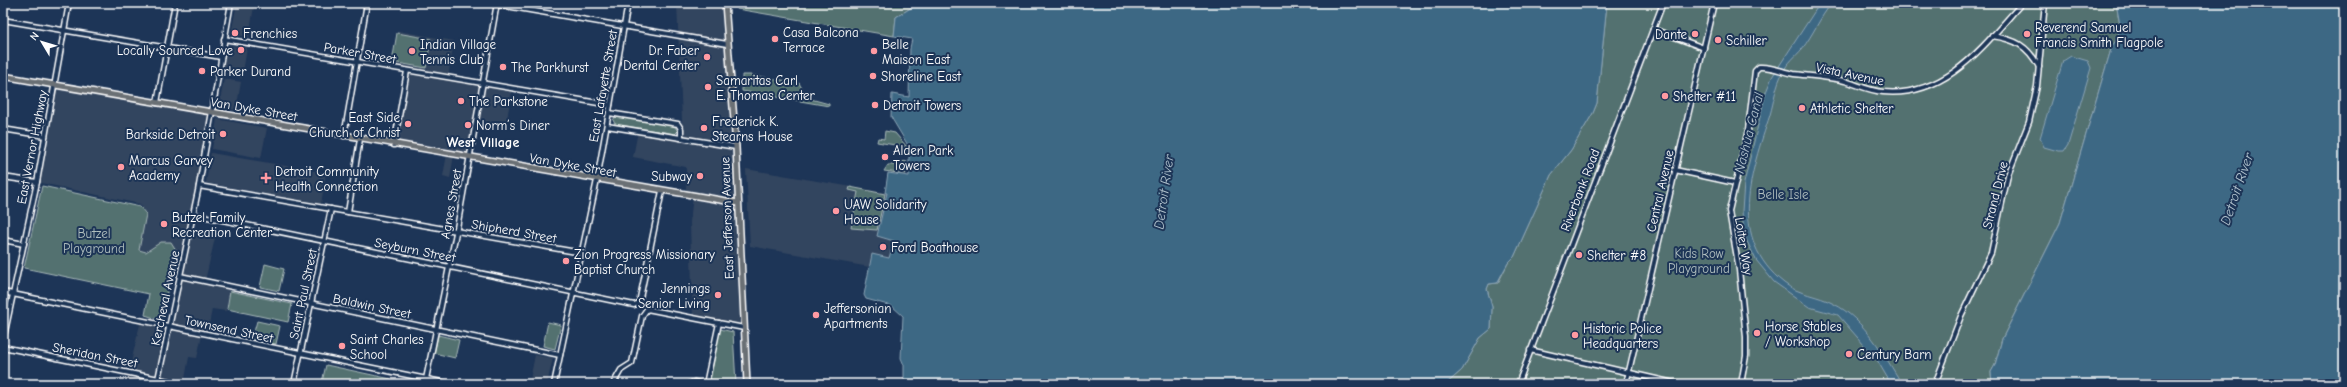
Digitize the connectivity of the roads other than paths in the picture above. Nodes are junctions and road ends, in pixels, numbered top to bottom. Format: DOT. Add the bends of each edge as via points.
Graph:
graph roads {
  1 [pos="69,3"];
  2 [pos="175,3"];
  3 [pos="231,3"];
  4 [pos="367,3"];
  5 [pos="488,3"];
  6 [pos="628,3"];
  7 [pos="725,3"];
  8 [pos="1663,3"];
  9 [pos="1714,3"];
  10 [pos="2022,3"];
  11 [pos="2045,3"];
  12 [pos="496,4"];
  13 [pos="3,20"];
  14 [pos="624,27"];
  15 [pos="1653,28"];
  16 [pos="64,30"];
  17 [pos="1992,36"];
  18 [pos="224,39"];
  19 [pos="727,44"];
  20 [pos="1704,48"];
  21 [pos="167,49"];
  22 [pos="221,57"];
  23 [pos="356,62"];
  24 [pos="1759,67"];
  25 [pos="2039,67"];
  26 [pos="407,71"];
  27 [pos="3,76"];
  28 [pos="483,84"];
  29 [pos="54,85"];
  30 [pos="157,103"];
  31 [pos="610,106"];
  32 [pos="211,112"];
  33 [pos="610,113"];
  34 [pos="607,126"];
  35 [pos="3,129"];
  36 [pos="45,136"];
  37 [pos="344,136"];
  38 [pos="682,138"];
  39 [pos="360,139"];
  40 [pos="394,145"];
  41 [pos="736,147"];
  42 [pos="470,158"];
  43 [pos="1676,170"];
  44 [pos="3,176"];
  45 [pos="597,180"];
  46 [pos="37,182"];
  47 [pos="1735,183"];
  48 [pos="199,186"];
  49 [pos="662,191"];
  50 [pos="738,203"];
  51 [pos="331,209"];
  52 [pos="348,212"];
  53 [pos="193,214"];
  54 [pos="456,231"];
  55 [pos="3,240"];
  56 [pos="324,242"];
  57 [pos="24,244"];
  58 [pos="582,253"];
  59 [pos="449,267"];
  60 [pos="180,276"];
  61 [pos="3,292"];
  62 [pos="13,293"];
  63 [pos="574,293"];
  64 [pos="311,303"];
  65 [pos="719,323"];
  66 [pos="169,326"];
  67 [pos="744,328"];
  68 [pos="436,329"];
  69 [pos="3,341"];
  70 [pos="3,347"];
  71 [pos="1530,350"];
  72 [pos="300,354"];
  73 [pos="560,355"];
  74 [pos="1629,372"];
  75 [pos="158,378"];
  76 [pos="426,379"];
  77 [pos="157,384"];
  78 [pos="183,384"];
  79 [pos="294,384"];
  80 [pos="425,384"];
  81 [pos="451,384"];
  82 [pos="554,384"];
  83 [pos="613,384"];
  84 [pos="688,384"];
  85 [pos="705,384"];
  86 [pos="747,384"];
  87 [pos="1518,384"];
  88 [pos="1626,384"];
  89 [pos="1678,384"];
  90 [pos="1741,384"];
  91 [pos="1935,384"];
  1 -- 16 [label="street, East Vernor Highway"];
  2 -- 21 [label="street"];
  3 -- 18 [label="street, Kercheval Avenue"];
  4 -- 23 [label="street"];
  5 -- 12 [label="street"];
  6 -- 14 [label="street, East Lafayette Street"];
  7 -- 19 [label="main road, East Jefferson Avenue"];
  8 -- 15 [label="street, Riverbank Road"];
  9 -- 20 [label="street, Central Avenue"];
  10 -- 17 [label="street, Vista Avenue"];
  11 -- 25 [label="street, Strand Drive"];
  12 -- 14 [label="street"];
  12 -- 28 [label="street, Agnes Street"];
  13 -- 16 [label="street"];
  14 -- 19 [label="street"];
  14 -- 31 [label="street, East Lafayette Street"];
  15 -- 20 [label="street"];
  15 -- 71 [label="street, Riverbank Road"];
  16 -- 21 [label="street"];
  16 -- 29 [label="street, East Vernor Highway"];
  17 -- 24 [label="street, Vista Avenue" via="1953,74 1930,85 1906,92 1877,91 1822,76"];
  17 -- 25 [label="street" via="2008,38 2021,44"];
  18 -- 22 [label="street, Kercheval Avenue"];
  18 -- 23 [label="street, Parker Street"];
  19 -- 41 [label="main road, East Jefferson Avenue"];
  20 -- 43 [label="street, Central Avenue"];
  21 -- 22 [label="street"];
  21 -- 30 [label="street"];
  22 -- 32 [label="street, Kercheval Avenue"];
  23 -- 26 [label="street, Parker Street"];
  23 -- 37 [label="street"];
  24 -- 47 [label="street, Loiter Way" via="1753,77 1748,130"];
  25 -- 91 [label="street, Strand Drive" via="2029,122 2008,175 1991,253 1961,316"];
  26 -- 28 [label="street, Parker Street"];
  26 -- 40 [label="street"];
  27 -- 29 [label="main road, Van Dyke Street"];
  28 -- 31 [label="street, Parker Street"];
  28 -- 42 [label="street, Agnes Street"];
  29 -- 30 [label="main road, Van Dyke Street"];
  29 -- 36 [label="street, East Vernor Highway"];
  30 -- 32 [label="main road, Van Dyke Street"];
  31 -- 33 [label="street, East Lafayette Street"];
  32 -- 37 [label="main road, Van Dyke Street"];
  32 -- 48 [label="street, Kercheval Avenue"];
  33 -- 34 [label="street, East Lafayette Street"];
  33 -- 38 [label="street" via="678,124"];
  34 -- 38 [label="street"];
  34 -- 45 [label="street, East Lafayette Street"];
  35 -- 36 [label="street"];
  36 -- 46 [label="street, East Vernor Highway"];
  37 -- 39 [label="main road, Van Dyke Street"];
  38 -- 41 [label="street"];
  39 -- 40 [label="main road, Van Dyke Street"];
  39 -- 52 [label="street"];
  40 -- 42 [label="main road, Van Dyke Street"];
  41 -- 50 [label="main road, East Jefferson Avenue"];
  42 -- 45 [label="main road, Van Dyke Street"];
  42 -- 54 [label="street, Agnes Street"];
  43 -- 47 [label="street"];
  43 -- 74 [label="street, Central Avenue"];
  44 -- 46 [label="street"];
  45 -- 49 [label="main road, Van Dyke Street"];
  45 -- 58 [label="street, East Lafayette Street"];
  46 -- 57 [label="street, East Vernor Highway"];
  47 -- 90 [label="street, Loiter Way" via="1728,218 1739,270 1746,337 1746,356"];
  48 -- 51 [label="street"];
  48 -- 53 [label="street, Kercheval Avenue"];
  49 -- 50 [label="main road, Van Dyke Street"];
  49 -- 63 [label="street, Seyburn Street" via="639,303 634,305"];
  50 -- 67 [label="main road, East Jefferson Avenue"];
  51 -- 52 [label="street, Shipherd Street"];
  51 -- 56 [label="street, Saint Paul Street"];
  52 -- 54 [label="street, Shipherd Street"];
  53 -- 56 [label="street, Seyburn Street"];
  53 -- 60 [label="street, Kercheval Avenue"];
  54 -- 58 [label="street, Shipherd Street"];
  54 -- 59 [label="street, Agnes Street"];
  55 -- 57 [label="street"];
  56 -- 59 [label="street, Seyburn Street"];
  56 -- 64 [label="street, Saint Paul Street"];
  57 -- 62 [label="street, East Vernor Highway"];
  58 -- 63 [label="street, East Lafayette Street"];
  59 -- 63 [label="street, Seyburn Street"];
  59 -- 68 [label="street, Agnes Street"];
  60 -- 64 [label="street, Baldwin Street"];
  60 -- 66 [label="street, Kercheval Avenue"];
  61 -- 62 [label="street, Townsend Street"];
  62 -- 66 [label="street, Townsend Street"];
  62 -- 69 [label="street, East Vernor Highway"];
  63 -- 73 [label="street, East Lafayette Street"];
  64 -- 68 [label="street, Baldwin Street"];
  64 -- 72 [label="street, Saint Paul Street"];
  65 -- 67 [label="street"];
  65 -- 83 [label="street" via="645,310 632,363 621,370"];
  65 -- 85 [label="street"];
  66 -- 72 [label="street, Townsend Street"];
  66 -- 75 [label="street, Kercheval Avenue"];
  67 -- 86 [label="main road, East Jefferson Avenue"];
  68 -- 73 [label="street, Baldwin Street"];
  68 -- 76 [label="street, Agnes Street"];
  70 -- 75 [label="street, Sheridan Street"];
  71 -- 74 [label="street"];
  71 -- 87 [label="street, Riverbank Road"];
  72 -- 76 [label="street, Townsend Street"];
  72 -- 79 [label="street, Saint Paul Street"];
  73 -- 82 [label="street, East Lafayette Street"];
  74 -- 88 [label="street, Central Avenue"];
  74 -- 89 [label="street"];
  75 -- 77 [label="street, Kercheval Avenue"];
  75 -- 78 [label="street, Sheridan Street"];
  76 -- 80 [label="street, Agnes Street"];
  76 -- 81 [label="street, Townsend Street"];
  84 -- 85 [label="street"];
}
